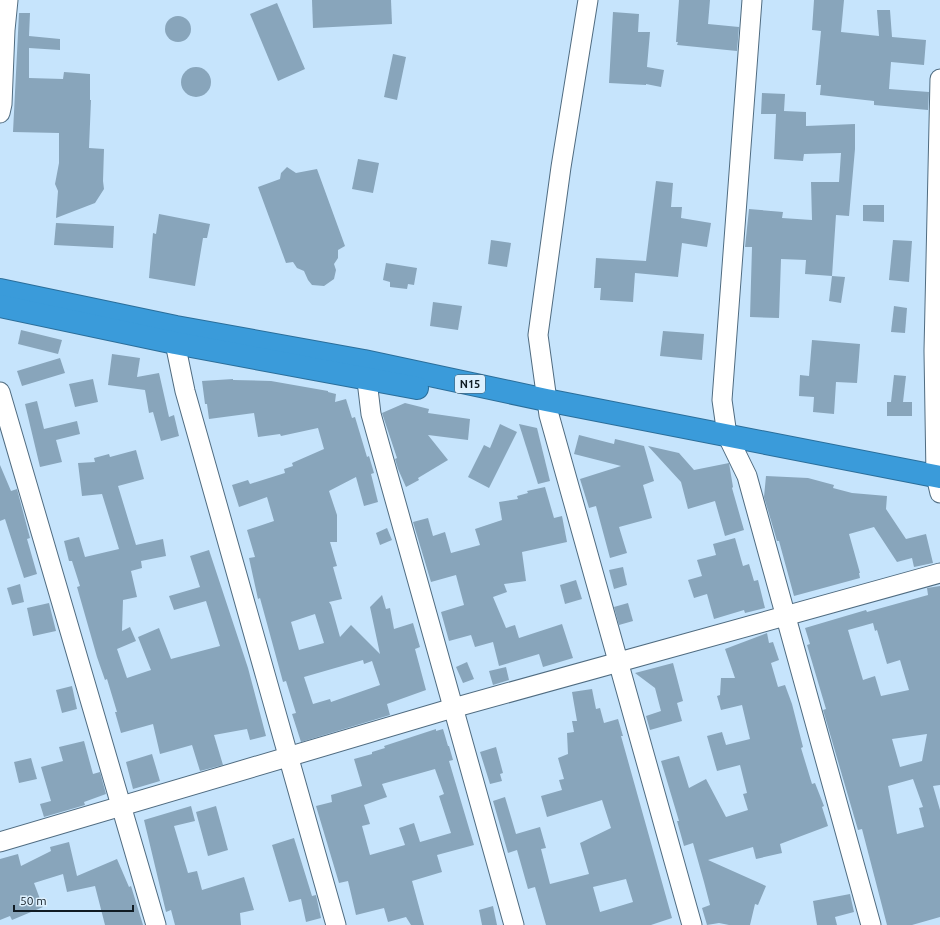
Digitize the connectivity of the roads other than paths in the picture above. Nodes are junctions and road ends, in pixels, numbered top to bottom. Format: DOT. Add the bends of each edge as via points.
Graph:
graph roads {
  1 [pos="8,0"];
  2 [pos="588,0"];
  3 [pos="752,0"];
  4 [pos="940,79"];
  5 [pos="0,113"];
  6 [pos="0,290"];
  7 [pos="0,306"];
  8 [pos="175,335"];
  9 [pos="365,370"];
  10 [pos="0,392"];
  11 [pos="548,407"];
  12 [pos="731,443"];
  13 [pos="939,485"];
  14 [pos="940,573"];
  15 [pos="784,616"];
  16 [pos="618,663"];
  17 [pos="453,708"];
  18 [pos="288,756"];
  19 [pos="121,806"];
  20 [pos="0,842"];
  21 [pos="156,925"];
  22 [pos="336,925"];
  23 [pos="514,925"];
  24 [pos="692,925"];
  25 [pos="871,925"];
  1 -- 5 [label="street"];
  2 -- 11 [label="street" via="561,167 538,335"];
  3 -- 12 [label="street" via="722,400"];
  4 -- 13 [label="street" via="934,351"];
  6 -- 8 [label="highway, N15"];
  7 -- 8 [label="highway, N15"];
  8 -- 9 [label="highway, N15"];
  8 -- 18 [label="street" via="185,391"];
  9 -- 11 [label="highway, N15"];
  9 -- 17 [label="street" via="371,414"];
  10 -- 19 [label="street"];
  11 -- 12 [label="highway, N15"];
  11 -- 16 [label="street"];
  12 -- 13 [label="highway, N15"];
  12 -- 15 [label="street" via="747,476"];
  14 -- 15 [label="street"];
  15 -- 16 [label="street"];
  15 -- 25 [label="street"];
  16 -- 17 [label="street"];
  16 -- 24 [label="street"];
  17 -- 18 [label="street"];
  17 -- 23 [label="street"];
  18 -- 19 [label="street"];
  18 -- 22 [label="street"];
  19 -- 20 [label="street"];
  19 -- 21 [label="street"];
}
